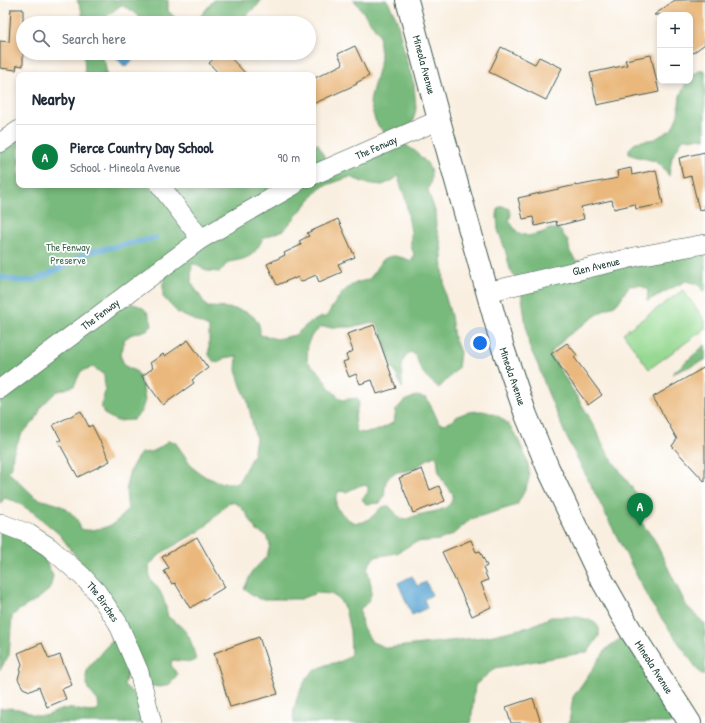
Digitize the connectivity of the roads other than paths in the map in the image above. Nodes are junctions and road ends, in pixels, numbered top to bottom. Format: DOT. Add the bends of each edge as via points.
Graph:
graph roads {
  1 [pos="407,0"];
  2 [pos="439,120"];
  3 [pos="16,132"];
  4 [pos="0,143"];
  5 [pos="316,174"];
  6 [pos="162,188"];
  7 [pos="289,188"];
  8 [pos="201,239"];
  9 [pos="705,244"];
  10 [pos="487,292"];
  11 [pos="0,389"];
  12 [pos="0,523"];
  13 [pos="152,723"];
  14 [pos="690,723"];
  1 -- 2 [label="main road, Mineola Avenue"];
  2 -- 5 [label="street, The Fenway"];
  2 -- 10 [label="main road, Mineola Avenue"];
  3 -- 4 [label="street"];
  6 -- 8 [label="street"];
  7 -- 8 [label="street, The Fenway"];
  8 -- 11 [label="street, The Fenway"];
  9 -- 10 [label="street, Glen Avenue" via="639,256"];
  10 -- 14 [label="main road, Mineola Avenue" via="526,415 548,468 598,573 627,625"];
  12 -- 13 [label="street, The Birches" via="29,534 49,547 97,592 118,623 139,672"];
}
